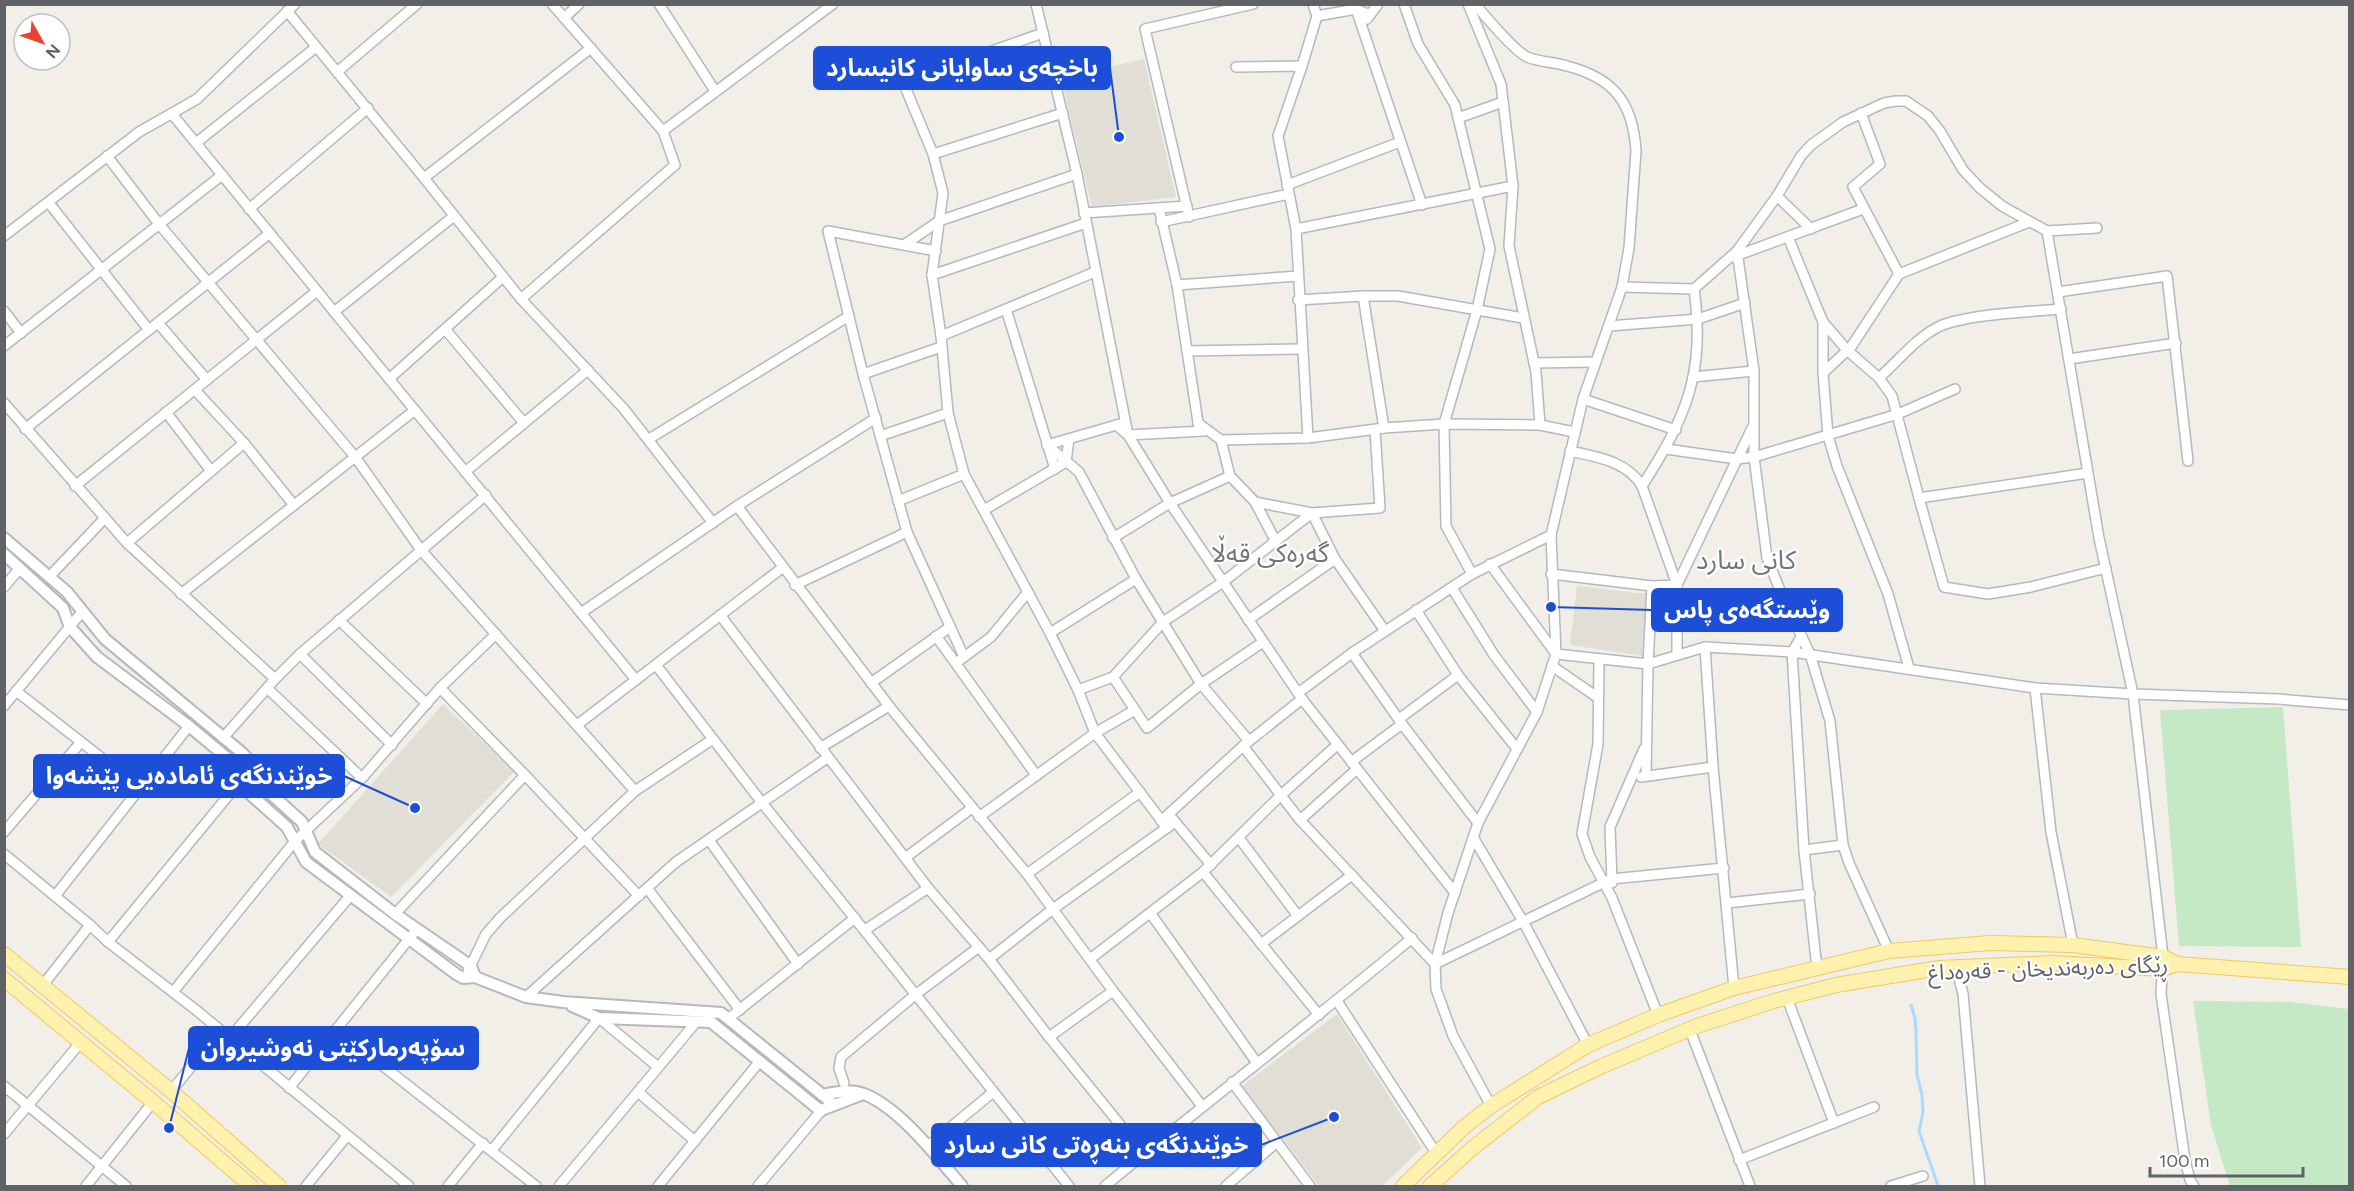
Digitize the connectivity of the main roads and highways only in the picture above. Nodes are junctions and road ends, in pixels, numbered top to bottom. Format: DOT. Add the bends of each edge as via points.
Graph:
graph roads {
  1 [pos="4,954"];
  2 [pos="2163,963"];
  3 [pos="1800,973"];
  4 [pos="2349,977"];
  5 [pos="4,979"];
  6 [pos="1770,980"];
  7 [pos="1801,994"];
  8 [pos="1780,1000"];
  9 [pos="1442,1181"];
  10 [pos="251,1186"];
  11 [pos="279,1186"];
  12 [pos="1403,1186"];
  13 [pos="1430,1186"];
  1 -- 11 [label="main road"];
  2 -- 3 [label="main road" via="2073,945 1990,943 1889,951"];
  2 -- 4 [label="main road, ڕێگای دەربەندیخان - قەرەداغ"];
  2 -- 7 [label="main road, ڕێگای دەربەندیخان - قەرەداغ" via="1956,967 1882,976"];
  3 -- 6 [label="main road"];
  3 -- 7 [label="main road" via="1794,984"];
  5 -- 10 [label="main road"];
  6 -- 8 [label="main road"];
  6 -- 12 [label="main road" via="1734,988 1658,1015 1588,1045 1491,1106"];
  7 -- 8 [label="main road, ڕێگای دەربەندیخان - قەرەداغ"];
  8 -- 9 [label="main road, ڕێگای دەربەندیخان - قەرەداغ" via="1690,1030 1538,1097"];
  9 -- 13 [label="main road, ڕێگای دەربەندیخان - قەرەداغ"];
}
